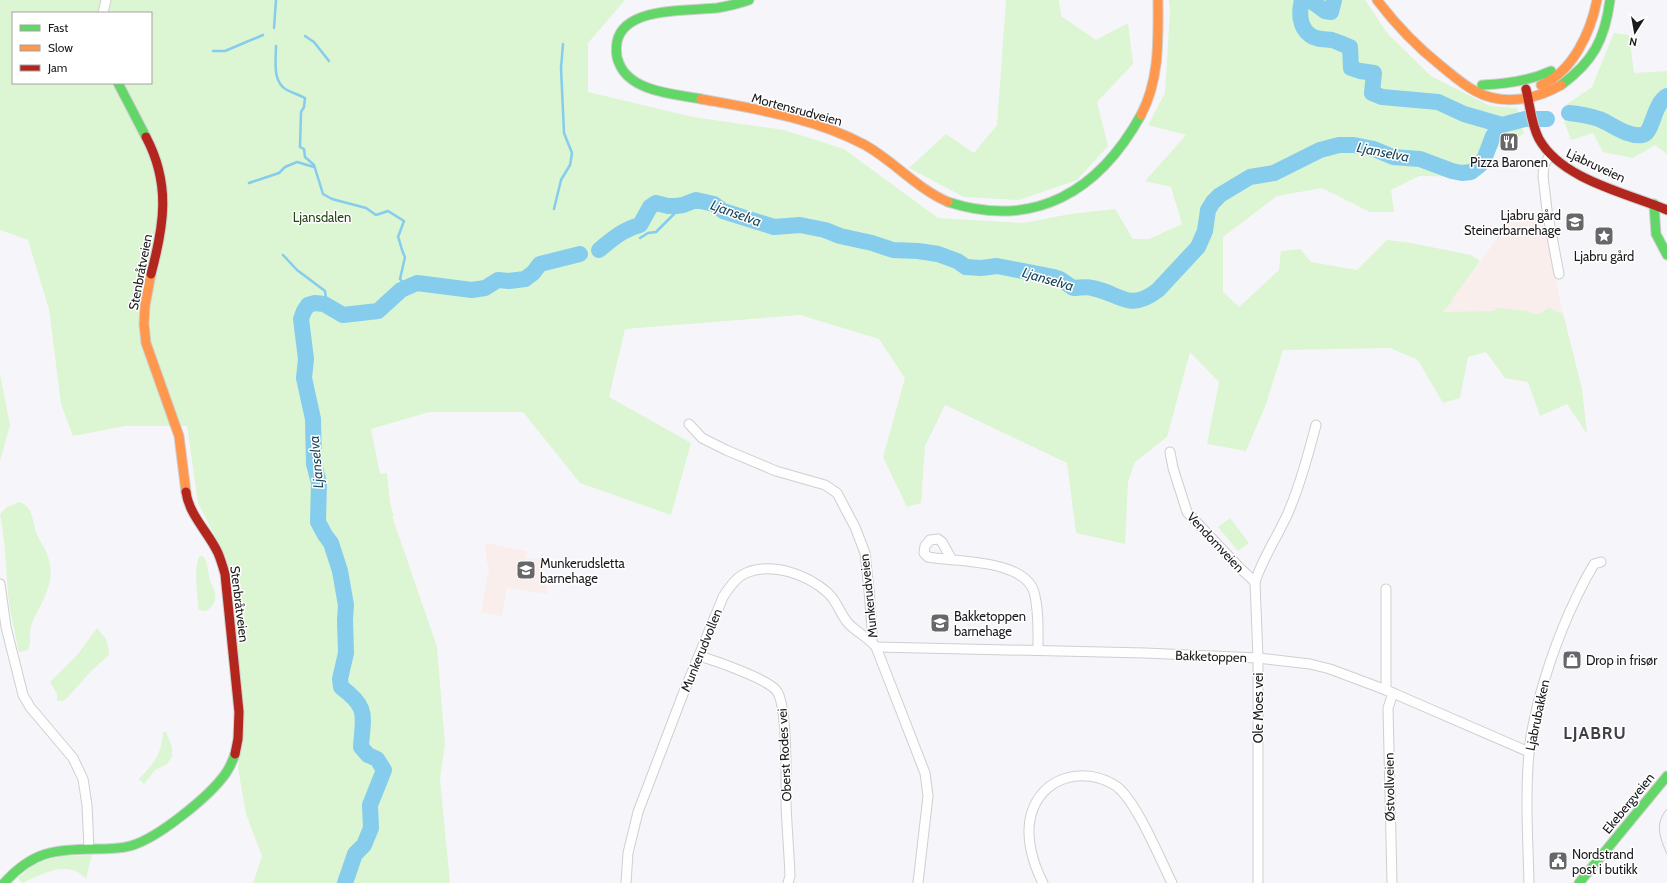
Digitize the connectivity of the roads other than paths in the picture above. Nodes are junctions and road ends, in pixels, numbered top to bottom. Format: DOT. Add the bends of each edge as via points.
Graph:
graph roads {
  1 [pos="106,0"];
  2 [pos="749,0"];
  3 [pos="1158,0"];
  4 [pos="1377,0"];
  5 [pos="1597,0"];
  6 [pos="1610,0"];
  7 [pos="103,12"];
  8 [pos="1566,64"];
  9 [pos="1445,69"];
  10 [pos="119,84"];
  11 [pos="1482,85"];
  12 [pos="1526,89"];
  13 [pos="1528,98"];
  14 [pos="1550,155"];
  15 [pos="1654,204"];
  16 [pos="1667,210"];
  17 [pos="1667,237"];
  18 [pos="1666,252"];
  19 [pos="1559,274"];
  20 [pos="690,424"];
  21 [pos="1316,425"];
  22 [pos="1170,452"];
  23 [pos="952,560"];
  24 [pos="1601,562"];
  25 [pos="1255,582"];
  26 [pos="0,584"];
  27 [pos="1386,589"];
  28 [pos="874,644"];
  29 [pos="1038,650"];
  30 [pos="698,656"];
  31 [pos="1258,658"];
  32 [pos="1390,691"];
  33 [pos="1529,752"];
  34 [pos="1667,776"];
  35 [pos="89,848"];
  36 [pos="4,883"];
  37 [pos="626,883"];
  38 [pos="788,883"];
  39 [pos="918,883"];
  40 [pos="1043,883"];
  41 [pos="1172,883"];
  42 [pos="1258,883"];
  43 [pos="1392,883"];
  44 [pos="1529,883"];
  45 [pos="1579,883"];
  1 -- 7 [label="street"];
  2 -- 3 [label="street, Mortensrudveien" via="732,4 650,10 637,14 628,21 618,36 619,64 630,79 643,86 782,116 837,132 872,150 933,195 963,206 989,211 1022,209 1054,201 1088,182 1116,154 1142,112 1152,87 1156,63"];
  4 -- 9 [label="street" via="1409,40"];
  5 -- 8 [label="street" via="1584,41"];
  6 -- 13 [label="street" via="1602,36 1586,64 1559,87"];
  8 -- 11 [label="street" via="1523,82"];
  8 -- 12 [label="street" via="1556,78"];
  9 -- 11 [label="street"];
  9 -- 13 [label="street" via="1469,88 1484,95 1507,100"];
  10 -- 35 [label="street, Stenbråtveien" via="152,148 161,180 163,219 147,292 145,334 150,356 179,436 187,498 218,553 225,574 239,731 236,753 226,773 207,793 160,833 133,846"];
  11 -- 12 [label="street" via="1506,91"];
  12 -- 13 [label="street, Ljabruveien"];
  13 -- 14 [label="street, Ljabruveien" via="1540,140"];
  14 -- 15 [label="street, Ljabruveien" via="1575,173"];
  14 -- 19 [label="street" via="1544,165 1543,176"];
  15 -- 16 [label="street, Ljabruveien"];
  15 -- 18 [label="street" via="1656,234"];
  17 -- 18 [label="street"];
  20 -- 28 [label="street, Munkerudveien" via="702,438 726,450 776,471 825,485 839,495 865,553"];
  21 -- 25 [label="street, Ole Moes vei" via="1288,511"];
  22 -- 25 [label="street, Vendomveien" via="1187,512"];
  23 -- 29 [label="street" via="997,567 1027,580 1034,591"];
  24 -- 33 [label="street, Ljabrubakken" via="1594,564 1562,628 1547,670 1533,723"];
  25 -- 31 [label="street, Ole Moes vei"];
  26 -- 35 [label="street" via="6,627 23,695 73,758 83,778"];
  27 -- 32 [label="street, Østvollveien"];
  28 -- 29 [label="street, Bakketoppen"];
  28 -- 30 [label="street, Munkerudvollen" via="846,621 832,597 805,578 778,569 760,569 744,573 727,590"];
  28 -- 39 [label="street, Munkerudveien" via="925,773 928,796"];
  29 -- 31 [label="street, Bakketoppen"];
  30 -- 37 [label="street, Munkerudvollen" via="638,812 629,846"];
  30 -- 38 [label="street, Oberst Rodes vei" via="764,681 777,691 781,703 787,766 786,805 790,876"];
  31 -- 32 [label="street, Bakketoppen" via="1310,664"];
  31 -- 42 [label="street, Ole Moes vei"];
  32 -- 33 [label="street, Bakketoppen"];
  32 -- 43 [label="street, Østvollveien" via="1388,708"];
  33 -- 44 [label="street, Ljabrubakken"];
  34 -- 45 [label="street, Ekebergveien"];
  35 -- 36 [label="street, Stenbråtveien" via="61,850 37,857 17,869"];
  40 -- 41 [label="street" via="1036,869 1029,827 1034,807 1043,792 1064,777 1089,775 1116,786 1129,800"];
}
